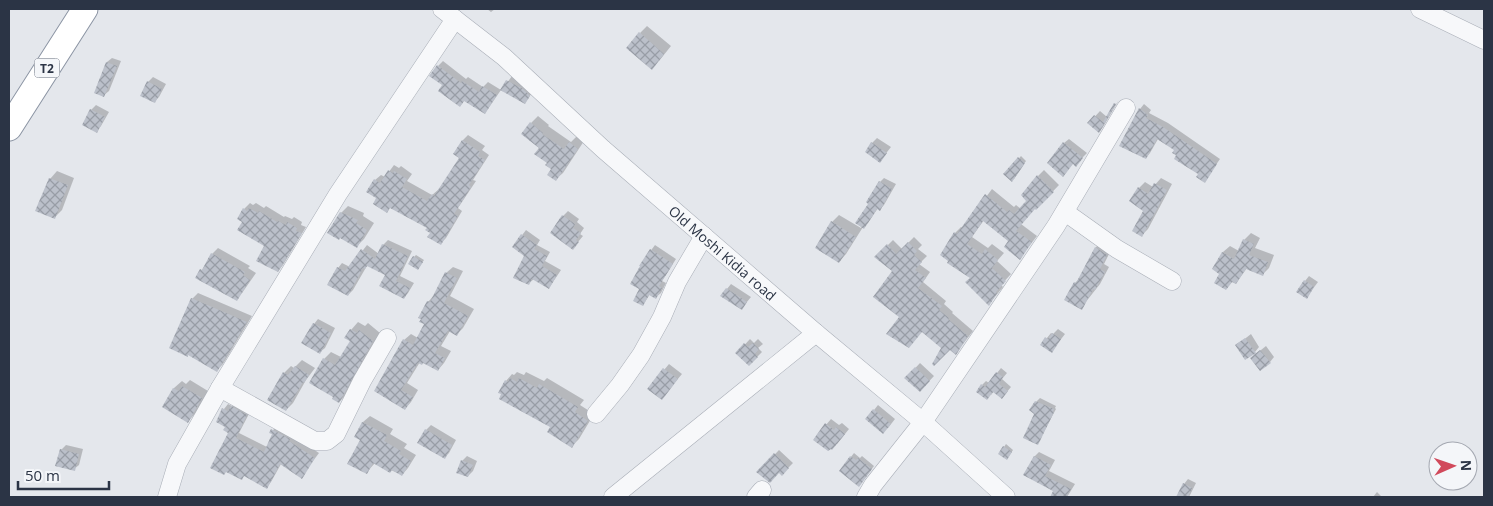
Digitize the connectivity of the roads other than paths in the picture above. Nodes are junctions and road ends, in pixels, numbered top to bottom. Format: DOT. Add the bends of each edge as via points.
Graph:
graph roads {
  1 [pos="85,9"];
  2 [pos="1420,9"];
  3 [pos="449,14"];
  4 [pos="1484,40"];
  5 [pos="1126,108"];
  6 [pos="9,128"];
  7 [pos="1064,212"];
  8 [pos="704,236"];
  9 [pos="1172,281"];
  10 [pos="816,333"];
  11 [pos="387,338"];
  12 [pos="220,388"];
  13 [pos="596,414"];
  14 [pos="923,422"];
  15 [pos="167,497"];
  16 [pos="613,497"];
  17 [pos="866,497"];
  18 [pos="1006,497"];
  1 -- 6 [label="highway, T2"];
  2 -- 4 [label="street"];
  3 -- 8 [label="street, Old Moshi Kidia road" via="504,56 603,149"];
  3 -- 12 [label="street"];
  5 -- 7 [label="street"];
  7 -- 9 [label="street" via="1117,249"];
  7 -- 14 [label="street"];
  8 -- 10 [label="street, Old Moshi Kidia road"];
  8 -- 13 [label="street" via="641,355"];
  10 -- 14 [label="street, Old Moshi Kidia road"];
  10 -- 16 [label="street"];
  11 -- 12 [label="street" via="336,434 326,441 315,441"];
  12 -- 15 [label="street" via="177,464"];
  14 -- 17 [label="street"];
  14 -- 18 [label="street, Old Moshi Kidia road"];
}
